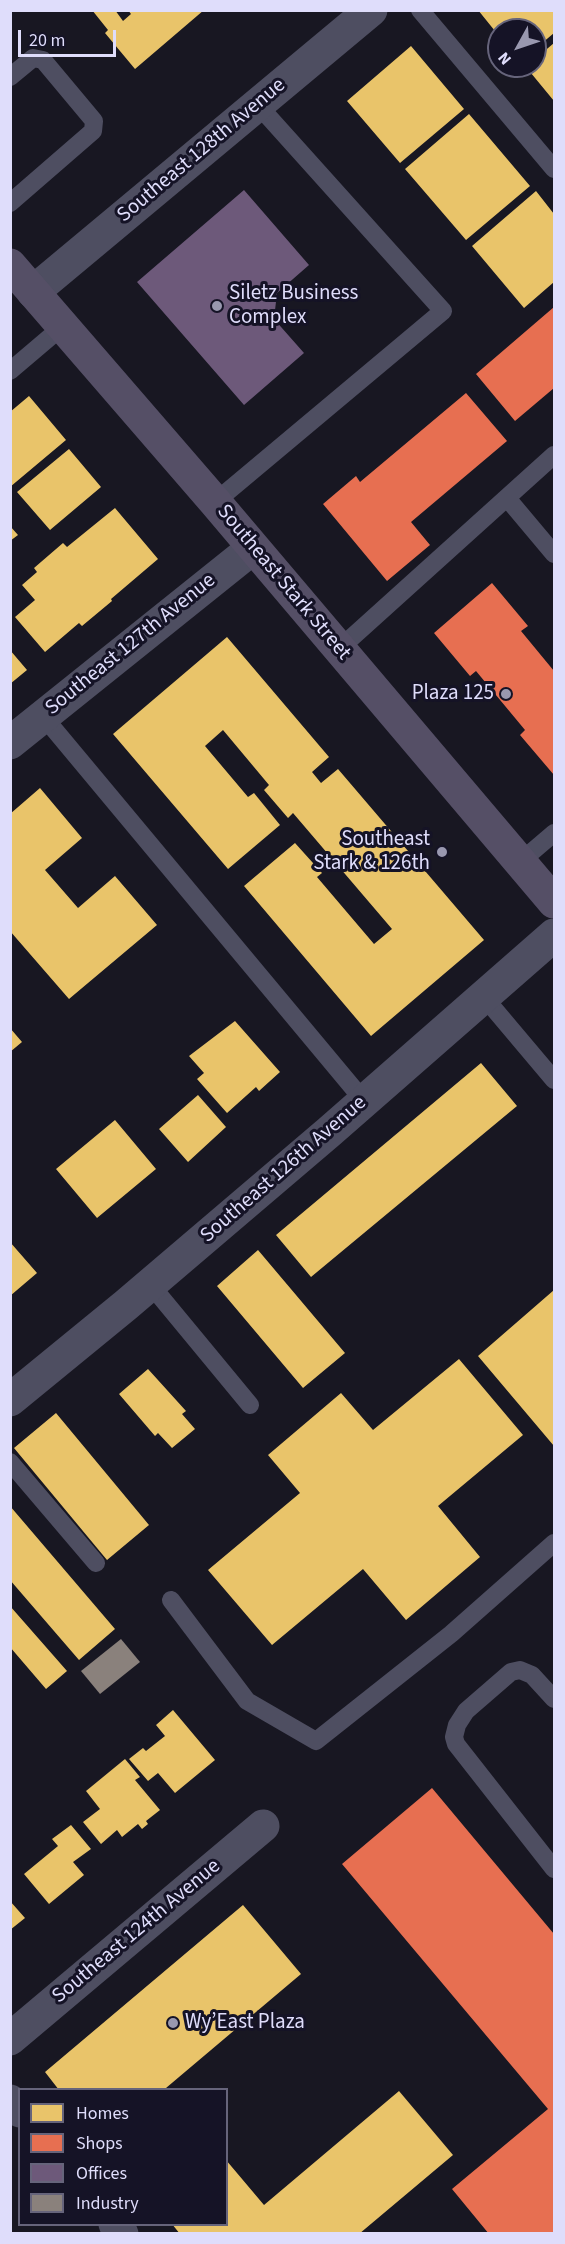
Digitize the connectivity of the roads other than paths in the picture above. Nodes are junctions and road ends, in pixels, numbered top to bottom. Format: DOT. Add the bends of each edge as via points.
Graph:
graph roads {
  1 [pos="371,10"];
  2 [pos="420,10"];
  3 [pos="10,77"];
  4 [pos="258,105"];
  5 [pos="555,170"];
  6 [pos="10,203"];
  7 [pos="10,265"];
  8 [pos="33,292"];
  9 [pos="63,326"];
  10 [pos="10,371"];
  11 [pos="555,455"];
  12 [pos="507,498"];
  13 [pos="215,502"];
  14 [pos="252,548"];
  15 [pos="555,554"];
  16 [pos="339,649"];
  17 [pos="43,716"];
  18 [pos="10,743"];
  19 [pos="555,833"];
  20 [pos="520,862"];
  21 [pos="555,902"];
  22 [pos="555,936"];
  23 [pos="483,997"];
  24 [pos="555,1080"];
  25 [pos="364,1101"];
  26 [pos="150,1284"];
  27 [pos="10,1400"];
  28 [pos="250,1406"];
  29 [pos="10,1462"];
  30 [pos="555,1543"];
  31 [pos="96,1563"];
  32 [pos="171,1600"];
  33 [pos="555,1700"];
  34 [pos="263,1826"];
  35 [pos="555,1869"];
  36 [pos="10,2039"];
  1 -- 4 [label="street, Southeast 128th Avenue"];
  2 -- 5 [label="lane"];
  3 -- 6 [label="lane" via="33,58 43,60 94,122 93,130"];
  4 -- 8 [label="street, Southeast 128th Avenue"];
  4 -- 13 [label="lane" via="443,311"];
  7 -- 8 [label="main road, Southeast Stark Street"];
  8 -- 9 [label="main road, Southeast Stark Street"];
  9 -- 10 [label="lane"];
  9 -- 13 [label="main road, Southeast Stark Street"];
  11 -- 12 [label="lane"];
  12 -- 15 [label="lane"];
  12 -- 16 [label="lane"];
  13 -- 14 [label="main road, Southeast Stark Street"];
  14 -- 16 [label="main road, Southeast Stark Street"];
  14 -- 17 [label="street, Southeast 127th Avenue"];
  16 -- 20 [label="main road, Southeast Stark Street"];
  17 -- 18 [label="street, Southeast 127th Avenue"];
  17 -- 25 [label="lane"];
  19 -- 20 [label="lane"];
  20 -- 21 [label="main road, Southeast Stark Street"];
  22 -- 23 [label="street, Southeast 126th Avenue"];
  23 -- 24 [label="lane"];
  23 -- 25 [label="street, Southeast 126th Avenue"];
  25 -- 26 [label="street, Southeast 126th Avenue"];
  26 -- 27 [label="street, Southeast 126th Avenue"];
  26 -- 28 [label="lane"];
  29 -- 31 [label="lane"];
  30 -- 32 [label="lane" via="451,1634 316,1741 247,1701"];
  33 -- 35 [label="lane" via="532,1675 520,1670 511,1672 466,1711 454,1737"];
  34 -- 36 [label="street, Southeast 124th Avenue"];
}
